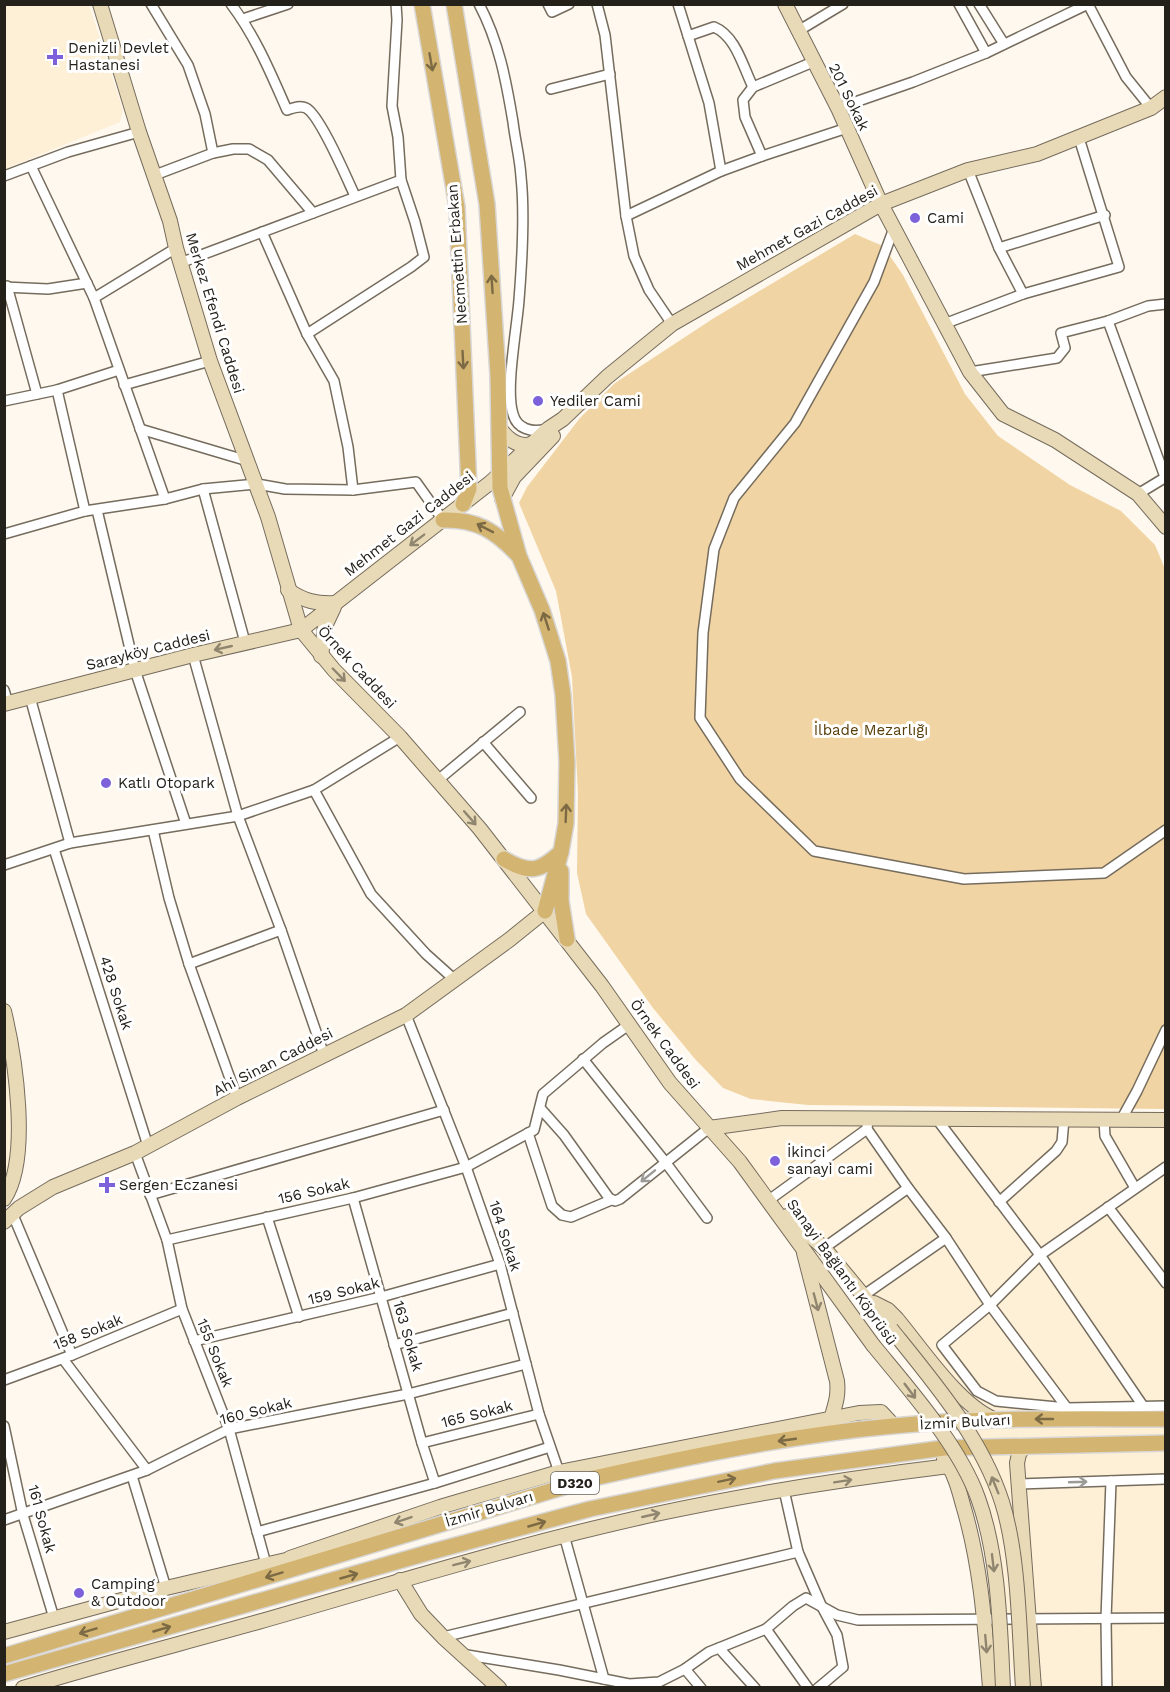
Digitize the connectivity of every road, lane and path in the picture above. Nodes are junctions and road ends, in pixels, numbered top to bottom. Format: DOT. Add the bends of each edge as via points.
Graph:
graph roads {
  1 [pos="100,4"];
  2 [pos="151,4"];
  3 [pos="231,4"];
  4 [pos="288,4"];
  5 [pos="396,4"];
  6 [pos="422,4"];
  7 [pos="454,4"];
  8 [pos="479,4"];
  9 [pos="548,4"];
  10 [pos="569,4"];
  11 [pos="597,4"];
  12 [pos="678,4"];
  13 [pos="785,4"];
  14 [pos="843,4"];
  15 [pos="959,4"];
  16 [pos="979,4"];
  17 [pos="1088,5"];
  18 [pos="243,19"];
  19 [pos="798,32"];
  20 [pos="688,36"];
  21 [pos="1004,44"];
  22 [pos="986,52"];
  23 [pos="813,62"];
  24 [pos="610,74"];
  25 [pos="753,87"];
  26 [pos="551,89"];
  27 [pos="1165,97"];
  28 [pos="838,108"];
  29 [pos="1151,108"];
  30 [pos="847,128"];
  31 [pos="139,132"];
  32 [pos="1079,138"];
  33 [pos="213,153"];
  34 [pos="762,156"];
  35 [pos="31,166"];
  36 [pos="968,170"];
  37 [pos="721,171"];
  38 [pos="155,175"];
  39 [pos="4,176"];
  40 [pos="401,180"];
  41 [pos="355,196"];
  42 [pos="881,204"];
  43 [pos="313,213"];
  44 [pos="1105,215"];
  45 [pos="626,216"];
  46 [pos="894,228"];
  47 [pos="262,232"];
  48 [pos="176,248"];
  49 [pos="999,248"];
  50 [pos="180,263"];
  51 [pos="87,283"];
  52 [pos="6,286"];
  53 [pos="1023,294"];
  54 [pos="94,298"];
  55 [pos="1166,304"];
  56 [pos="1107,321"];
  57 [pos="672,324"];
  58 [pos="944,324"];
  59 [pos="307,334"];
  60 [pos="210,362"];
  61 [pos="119,369"];
  62 [pos="970,372"];
  63 [pos="124,385"];
  64 [pos="57,390"];
  65 [pos="37,394"];
  66 [pos="4,401"];
  67 [pos="563,419"];
  68 [pos="499,427"];
  69 [pos="140,429"];
  70 [pos="548,429"];
  71 [pos="531,444"];
  72 [pos="248,461"];
  73 [pos="498,476"];
  74 [pos="1165,477"];
  75 [pos="257,484"];
  76 [pos="204,489"];
  77 [pos="353,490"];
  78 [pos="1138,494"];
  79 [pos="165,499"];
  80 [pos="502,499"];
  81 [pos="463,504"];
  82 [pos="97,510"];
  83 [pos="85,511"];
  84 [pos="443,520"];
  85 [pos="1166,527"];
  86 [pos="4,534"];
  87 [pos="519,556"];
  88 [pos="288,590"];
  89 [pos="337,603"];
  90 [pos="300,630"];
  91 [pos="245,642"];
  92 [pos="193,655"];
  93 [pos="321,656"];
  94 [pos="135,670"];
  95 [pos="30,697"];
  96 [pos="6,699"];
  97 [pos="520,712"];
  98 [pos="400,737"];
  99 [pos="483,742"];
  100 [pos="438,780"];
  101 [pos="314,790"];
  102 [pos="531,798"];
  103 [pos="238,816"];
  104 [pos="186,824"];
  105 [pos="153,830"];
  106 [pos="1166,830"];
  107 [pos="70,843"];
  108 [pos="54,849"];
  109 [pos="561,852"];
  110 [pos="504,859"];
  111 [pos="4,865"];
  112 [pos="545,911"];
  113 [pos="281,930"];
  114 [pos="567,939"];
  115 [pos="189,964"];
  116 [pos="455,980"];
  117 [pos="4,1011"];
  118 [pos="406,1015"];
  119 [pos="630,1024"];
  120 [pos="1166,1030"];
  121 [pos="324,1054"];
  122 [pos="583,1059"];
  123 [pos="237,1098"];
  124 [pos="540,1108"];
  125 [pos="444,1110"];
  126 [pos="936,1118"];
  127 [pos="1064,1119"];
  128 [pos="1104,1120"];
  129 [pos="1121,1120"];
  130 [pos="1166,1120"];
  131 [pos="868,1124"];
  132 [pos="709,1128"];
  133 [pos="528,1133"];
  134 [pos="148,1146"];
  135 [pos="135,1153"];
  136 [pos="666,1162"];
  137 [pos="466,1167"];
  138 [pos="1164,1172"];
  139 [pos="908,1188"];
  140 [pos="1135,1188"];
  141 [pos="150,1195"];
  142 [pos="352,1198"];
  143 [pos="4,1199"];
  144 [pos="616,1199"];
  145 [pos="769,1200"];
  146 [pos="999,1202"];
  147 [pos="1108,1207"];
  148 [pos="267,1217"];
  149 [pos="9,1218"];
  150 [pos="707,1218"];
  151 [pos="946,1238"];
  152 [pos="166,1240"];
  153 [pos="802,1245"];
  154 [pos="824,1248"];
  155 [pos="1040,1255"];
  156 [pos="500,1264"];
  157 [pos="1166,1283"];
  158 [pos="381,1298"];
  159 [pos="867,1298"];
  160 [pos="990,1305"];
  161 [pos="182,1309"];
  162 [pos="513,1312"];
  163 [pos="299,1317"];
  164 [pos="194,1341"];
  165 [pos="394,1345"];
  166 [pos="942,1345"];
  167 [pos="928,1356"];
  168 [pos="68,1357"];
  169 [pos="526,1364"];
  170 [pos="4,1380"];
  171 [pos="408,1394"];
  172 [pos="1143,1406"];
  173 [pos="1166,1406"];
  174 [pos="1067,1408"];
  175 [pos="539,1414"];
  176 [pos="832,1417"];
  177 [pos="994,1419"];
  178 [pos="1166,1419"];
  179 [pos="4,1426"];
  180 [pos="894,1426"];
  181 [pos="230,1429"];
  182 [pos="828,1435"];
  183 [pos="422,1443"];
  184 [pos="1166,1443"];
  185 [pos="1024,1446"];
  186 [pos="550,1447"];
  187 [pos="934,1449"];
  188 [pos="949,1466"];
  189 [pos="147,1470"];
  190 [pos="559,1472"];
  191 [pos="132,1476"];
  192 [pos="1166,1479"];
  193 [pos="1111,1481"];
  194 [pos="435,1483"];
  195 [pos="1019,1484"];
  196 [pos="784,1490"];
  197 [pos="23,1515"];
  198 [pos="4,1520"];
  199 [pos="257,1532"];
  200 [pos="564,1535"];
  201 [pos="397,1538"];
  202 [pos="798,1552"];
  203 [pos="427,1553"];
  204 [pos="290,1558"];
  205 [pos="266,1564"];
  206 [pos="403,1579"];
  207 [pos="166,1588"];
  208 [pos="584,1602"];
  209 [pos="821,1605"];
  210 [pos="54,1618"];
  211 [pos="1166,1618"];
  212 [pos="1030,1619"];
  213 [pos="1106,1619"];
  214 [pos="984,1620"];
  215 [pos="766,1629"];
  216 [pos="4,1632"];
  217 [pos="443,1637"];
  218 [pos="719,1648"];
  219 [pos="459,1653"];
  220 [pos="4,1656"];
  221 [pos="685,1669"];
  222 [pos="4,1674"];
  223 [pos="604,1679"];
  224 [pos="631,1686"];
  225 [pos="23,1688"];
  226 [pos="499,1688"];
  227 [pos="701,1688"];
  228 [pos="755,1688"];
  229 [pos="808,1688"];
  230 [pos="818,1688"];
  231 [pos="990,1688"];
  232 [pos="1003,1688"];
  233 [pos="1023,1688"];
  234 [pos="1034,1688"];
  235 [pos="1107,1688"];
  1 -- 31 [label="main road, Merkez Efendi Caddesi"];
  2 -- 33 [label="street" via="188,65"];
  3 -- 18 [label="street"];
  4 -- 18 [label="street"];
  5 -- 40 [label="street" via="392,106"];
  6 -- 81 [label="main road, Necmettin Erbakan, one-way" via="457,207 469,489"];
  68 -- 7 [label="main road, Necmettin Erbakan, one-way" via="487,204"];
  8 -- 70 [label="street" via="491,26 505,71 522,177 519,298 511,383 513,415 529,430"];
  9 -- 10 [label="street" via="552,12"];
  11 -- 24 [label="street"];
  12 -- 20 [label="street"];
  13 -- 19 [label="main road, 201 Sokak"];
  14 -- 19 [label="street"];
  15 -- 22 [label="street"];
  16 -- 21 [label="street"];
  17 -- 21 [label="street"];
  17 -- 29 [label="street" via="1126,77"];
  18 -- 41 [label="street" via="288,110 307,108 317,119"];
  19 -- 23 [label="main road, 201 Sokak"];
  20 -- 25 [label="street" via="714,27 723,31"];
  20 -- 37 [label="street" via="709,104"];
  21 -- 22 [label="street"];
  22 -- 28 [label="street"];
  23 -- 25 [label="street"];
  23 -- 28 [label="main road, 201 Sokak"];
  24 -- 26 [label="street"];
  24 -- 45 [label="street"];
  25 -- 34 [label="street" via="742,100"];
  27 -- 29 [label="main road, Mehmet Gazi Caddesi"];
  28 -- 30 [label="main road, 201 Sokak"];
  29 -- 32 [label="main road, Mehmet Gazi Caddesi"];
  30 -- 34 [label="street"];
  30 -- 42 [label="main road, 201 Sokak"];
  31 -- 35 [label="street"];
  31 -- 38 [label="main road, Merkez Efendi Caddesi"];
  32 -- 36 [label="main road, Mehmet Gazi Caddesi" via="1037,154"];
  32 -- 44 [label="street"];
  33 -- 38 [label="street"];
  33 -- 43 [label="street" via="249,149 268,160"];
  34 -- 37 [label="street"];
  35 -- 39 [label="street"];
  35 -- 51 [label="street"];
  36 -- 42 [label="main road, Mehmet Gazi Caddesi"];
  36 -- 49 [label="street"];
  37 -- 45 [label="street"];
  38 -- 48 [label="main road, Merkez Efendi Caddesi"];
  40 -- 41 [label="street"];
  40 -- 59 [label="street" via="424,256"];
  41 -- 43 [label="street"];
  42 -- 46 [label="main road, 201 Sokak"];
  42 -- 57 [label="main road, Mehmet Gazi Caddesi"];
  43 -- 47 [label="street"];
  44 -- 49 [label="street"];
  44 -- 53 [label="street" via="1119,267"];
  45 -- 57 [label="street" via="634,256 649,290"];
  46 -- 58 [label="main road, 201 Sokak"];
  46 -- 106 [label="street" via="874,282 795,423 734,498 714,549 703,633 700,718 740,779 814,851 964,879 1104,873"];
  47 -- 50 [label="street"];
  47 -- 59 [label="street"];
  48 -- 50 [label="main road, Merkez Efendi Caddesi"];
  48 -- 54 [label="street"];
  49 -- 53 [label="street"];
  50 -- 60 [label="main road, Merkez Efendi Caddesi"];
  51 -- 52 [label="street" via="48,289"];
  51 -- 54 [label="street"];
  52 -- 65 [label="street"];
  53 -- 58 [label="street"];
  54 -- 61 [label="street"];
  55 -- 56 [label="street" via="1148,306"];
  56 -- 62 [label="street" via="1061,333 1065,348 1057,357"];
  56 -- 74 [label="street"];
  57 -- 67 [label="main road, Mehmet Gazi Caddesi" via="607,376"];
  58 -- 62 [label="main road, 201 Sokak"];
  59 -- 77 [label="street" via="334,381"];
  60 -- 63 [label="street"];
  60 -- 72 [label="main road, Merkez Efendi Caddesi"];
  61 -- 63 [label="street"];
  61 -- 64 [label="street"];
  62 -- 78 [label="main road, 201 Sokak" via="1003,414 1054,440"];
  63 -- 69 [label="street"];
  64 -- 65 [label="street"];
  64 -- 83 [label="street"];
  65 -- 66 [label="street"];
  67 -- 70 [label="main road, Mehmet Gazi Caddesi"];
  67 -- 80 [label="main road, Mehmet Gazi Caddesi" via="553,436 514,477"];
  68 -- 71 [label="main road" via="515,442"];
  68 -- 73 [label="main road, Necmettin Erbakan"];
  69 -- 72 [label="street"];
  69 -- 79 [label="street"];
  70 -- 71 [label="main road, Mehmet Gazi Caddesi"];
  71 -- 73 [label="main road, Mehmet Gazi Caddesi"];
  72 -- 75 [label="main road, Merkez Efendi Caddesi"];
  73 -- 80 [label="main road, Necmettin Erbakan"];
  73 -- 81 [label="main road, Mehmet Gazi Caddesi"];
  74 -- 78 [label="street"];
  75 -- 76 [label="street"];
  75 -- 77 [label="street" via="285,489"];
  75 -- 88 [label="main road, Merkez Efendi Caddesi"];
  76 -- 79 [label="street"];
  76 -- 91 [label="street"];
  77 -- 84 [label="street" via="416,482"];
  78 -- 85 [label="main road, 201 Sokak"];
  79 -- 82 [label="street"];
  80 -- 87 [label="main road, Necmettin Erbakan"];
  81 -- 84 [label="main road, Mehmet Gazi Caddesi"];
  82 -- 83 [label="street"];
  82 -- 94 [label="street"];
  83 -- 86 [label="street"];
  87 -- 84 [label="main road, one-way" via="494,532 476,523"];
  84 -- 89 [label="main road, Mehmet Gazi Caddesi, one-way"];
  109 -- 87 [label="main road, Necmettin Erbakan, one-way" via="566,823 567,762 558,661"];
  88 -- 89 [label="main road" via="309,602"];
  88 -- 90 [label="main road, Merkez Efendi Caddesi"];
  89 -- 90 [label="main road, Mehmet Gazi Caddesi"];
  89 -- 93 [label="main road" via="325,626"];
  90 -- 91 [label="main road, Sarayköy Caddesi"];
  90 -- 93 [label="main road, Örnek Caddesi"];
  91 -- 92 [label="main road, Sarayköy Caddesi, one-way"];
  92 -- 94 [label="main road, Sarayköy Caddesi"];
  92 -- 103 [label="street"];
  93 -- 98 [label="main road, Örnek Caddesi, one-way"];
  94 -- 95 [label="main road, Sarayköy Caddesi"];
  94 -- 104 [label="street"];
  95 -- 96 [label="main road, Sarayköy Caddesi"];
  95 -- 107 [label="street"];
  97 -- 99 [label="street"];
  98 -- 100 [label="main road, Örnek Caddesi"];
  98 -- 101 [label="street"];
  99 -- 100 [label="street"];
  99 -- 102 [label="street"];
  100 -- 110 [label="main road, Örnek Caddesi, one-way"];
  101 -- 103 [label="street"];
  101 -- 116 [label="street" via="371,894"];
  103 -- 104 [label="street"];
  103 -- 113 [label="street"];
  104 -- 105 [label="street"];
  105 -- 107 [label="street"];
  105 -- 115 [label="street"];
  107 -- 108 [label="street"];
  108 -- 111 [label="street"];
  108 -- 134 [label="street, 428 Sokak"];
  109 -- 110 [label="main road" via="531,870"];
  109 -- 112 [label="main road"];
  109 -- 114 [label="main road" via="561,901"];
  110 -- 112 [label="main road, Örnek Caddesi"];
  112 -- 114 [label="main road, Örnek Caddesi"];
  112 -- 116 [label="main road, Ahi Sinan Caddesi"];
  113 -- 115 [label="street"];
  113 -- 121 [label="street"];
  114 -- 119 [label="main road, Örnek Caddesi"];
  115 -- 123 [label="street"];
  116 -- 118 [label="main road, Ahi Sinan Caddesi"];
  117 -- 143 [label="main road" via="16,1076 18,1131 15,1176"];
  118 -- 121 [label="main road, Ahi Sinan Caddesi"];
  118 -- 125 [label="street, 164 Sokak"];
  119 -- 122 [label="street"];
  119 -- 132 [label="main road, Örnek Caddesi" via="670,1083"];
  120 -- 129 [label="street"];
  121 -- 123 [label="main road, Ahi Sinan Caddesi"];
  122 -- 124 [label="street" via="543,1094"];
  122 -- 136 [label="street"];
  123 -- 134 [label="main road, Ahi Sinan Caddesi"];
  124 -- 133 [label="street" via="534,1130"];
  124 -- 144 [label="street"];
  125 -- 137 [label="street, 164 Sokak"];
  125 -- 141 [label="street"];
  126 -- 127 [label="main road"];
  126 -- 131 [label="main road"];
  126 -- 146 [label="street"];
  127 -- 128 [label="main road"];
  127 -- 146 [label="street" via="1062,1142 1056,1151"];
  128 -- 129 [label="main road"];
  128 -- 140 [label="street" via="1105,1136"];
  129 -- 130 [label="main road"];
  131 -- 132 [label="main road" via="782,1118"];
  131 -- 139 [label="street"];
  131 -- 145 [label="street"];
  132 -- 136 [label="street"];
  132 -- 145 [label="main road, Örnek Caddesi"];
  133 -- 137 [label="street, 156 Sokak"];
  133 -- 144 [label="street" via="552,1206 558,1213 571,1217"];
  134 -- 135 [label="main road, Ahi Sinan Caddesi"];
  135 -- 141 [label="street, 155 Sokak"];
  135 -- 149 [label="main road, Ahi Sinan Caddesi" via="53,1187"];
  136 -- 144 [label="street, one-way"];
  136 -- 150 [label="street"];
  137 -- 142 [label="street, 156 Sokak"];
  137 -- 156 [label="street, 164 Sokak"];
  138 -- 140 [label="street"];
  139 -- 151 [label="street"];
  139 -- 154 [label="street"];
  140 -- 147 [label="street"];
  141 -- 152 [label="street, 155 Sokak"];
  142 -- 148 [label="street, 156 Sokak"];
  142 -- 158 [label="street, 163 Sokak"];
  145 -- 153 [label="main road, Sanayi Bağlantı Köprüsü"];
  145 -- 154 [label="main road, Sanayi Bağlantı Köprüsü"];
  146 -- 155 [label="street"];
  147 -- 155 [label="street"];
  147 -- 157 [label="street"];
  148 -- 152 [label="street, 156 Sokak"];
  148 -- 163 [label="street"];
  149 -- 168 [label="street"];
  151 -- 159 [label="street"];
  151 -- 160 [label="street"];
  152 -- 161 [label="street, 155 Sokak"];
  153 -- 176 [label="main road, one-way" via="837,1381 839,1394"];
  153 -- 232 [label="main road, Sanayi Bağlantı Köprüsü, one-way, bridge" via="949,1445 979,1499 990,1542"];
  154 -- 159 [label="main road, Sanayi Bağlantı Köprüsü"];
  155 -- 160 [label="street"];
  155 -- 172 [label="street"];
  156 -- 158 [label="street, 159 Sokak"];
  156 -- 162 [label="street, 164 Sokak"];
  158 -- 163 [label="street, 159 Sokak"];
  158 -- 165 [label="street, 163 Sokak"];
  159 -- 167 [label="main road" via="888,1310"];
  233 -- 159 [label="main road, Sanayi Bağlantı Köprüsü, one-way, bridge" via="1011,1540 989,1469 963,1424"];
  160 -- 166 [label="street"];
  160 -- 174 [label="street"];
  161 -- 164 [label="street, 155 Sokak"];
  161 -- 168 [label="street, 158 Sokak"];
  162 -- 165 [label="street"];
  162 -- 169 [label="street, 164 Sokak"];
  163 -- 164 [label="street, 159 Sokak"];
  164 -- 181 [label="street, 155 Sokak"];
  165 -- 171 [label="street, 163 Sokak"];
  166 -- 167 [label="street"];
  166 -- 174 [label="street" via="977,1391 996,1401"];
  167 -- 177 [label="main road" via="968,1404"];
  168 -- 170 [label="street, 158 Sokak"];
  168 -- 189 [label="street"];
  169 -- 171 [label="street, 160 Sokak"];
  169 -- 175 [label="street, 164 Sokak"];
  171 -- 181 [label="street, 160 Sokak"];
  171 -- 183 [label="street, 163 Sokak"];
  172 -- 173 [label="street"];
  172 -- 174 [label="street"];
  175 -- 183 [label="street, 165 Sokak"];
  175 -- 186 [label="street, 164 Sokak"];
  176 -- 180 [label="main road" via="876,1411 885,1414"];
  176 -- 182 [label="main road"];
  176 -- 190 [label="main road"];
  178 -- 177 [label="main road, İzmir Bulvarı / D320, one-way"];
  177 -- 180 [label="main road, İzmir Bulvarı / D320"];
  179 -- 197 [label="street, 161 Sokak"];
  180 -- 182 [label="main road, İzmir Bulvarı / D320"];
  181 -- 189 [label="street, 160 Sokak"];
  181 -- 199 [label="street, 155 Sokak"];
  182 -- 201 [label="main road, İzmir Bulvarı / D320, one-way" via="753,1445 594,1478"];
  183 -- 194 [label="street, 163 Sokak"];
  184 -- 185 [label="main road, İzmir Bulvarı / D320"];
  185 -- 187 [label="main road, İzmir Bulvarı / D320"];
  185 -- 195 [label="main road" via="1017,1458"];
  186 -- 190 [label="street, 164 Sokak"];
  186 -- 194 [label="street"];
  187 -- 188 [label="main road"];
  203 -- 187 [label="main road, İzmir Bulvarı / D320, one-way" via="590,1509 774,1471"];
  196 -- 188 [label="main road, one-way"];
  188 -- 214 [label="main road" via="972,1537"];
  189 -- 191 [label="street, 160 Sokak"];
  190 -- 204 [label="main road, one-way"];
  191 -- 197 [label="street, 160 Sokak"];
  191 -- 207 [label="street"];
  192 -- 193 [label="street"];
  195 -- 193 [label="street, one-way"];
  193 -- 213 [label="street"];
  194 -- 199 [label="street"];
  195 -- 212 [label="main road"];
  200 -- 196 [label="main road, one-way"];
  196 -- 202 [label="street"];
  197 -- 198 [label="street, 160 Sokak"];
  197 -- 210 [label="street, 161 Sokak"];
  199 -- 205 [label="street, 155 Sokak"];
  206 -- 200 [label="main road, one-way"];
  200 -- 208 [label="street"];
  201 -- 204 [label="main road"];
  201 -- 220 [label="main road, İzmir Bulvarı / D320, one-way"];
  202 -- 208 [label="street"];
  202 -- 209 [label="street"];
  203 -- 206 [label="main road"];
  222 -- 203 [label="main road, İzmir Bulvarı / D320, one-way"];
  204 -- 205 [label="main road"];
  205 -- 207 [label="main road"];
  206 -- 217 [label="main road" via="422,1614"];
  206 -- 225 [label="main road"];
  207 -- 210 [label="main road"];
  208 -- 217 [label="street"];
  208 -- 223 [label="street"];
  209 -- 214 [label="street" via="837,1615 858,1620"];
  209 -- 215 [label="street" via="806,1598"];
  209 -- 230 [label="street" via="837,1635 843,1667"];
  210 -- 216 [label="main road"];
  211 -- 213 [label="street"];
  212 -- 213 [label="street"];
  212 -- 214 [label="street"];
  212 -- 234 [label="main road"];
  213 -- 235 [label="street"];
  214 -- 231 [label="main road, one-way"];
  215 -- 218 [label="street"];
  215 -- 229 [label="street"];
  217 -- 219 [label="main road"];
  218 -- 221 [label="street"];
  218 -- 228 [label="street"];
  219 -- 223 [label="street"];
  219 -- 226 [label="main road"];
  221 -- 224 [label="street" via="659,1682"];
  221 -- 227 [label="street"];
  223 -- 224 [label="street"];
}
